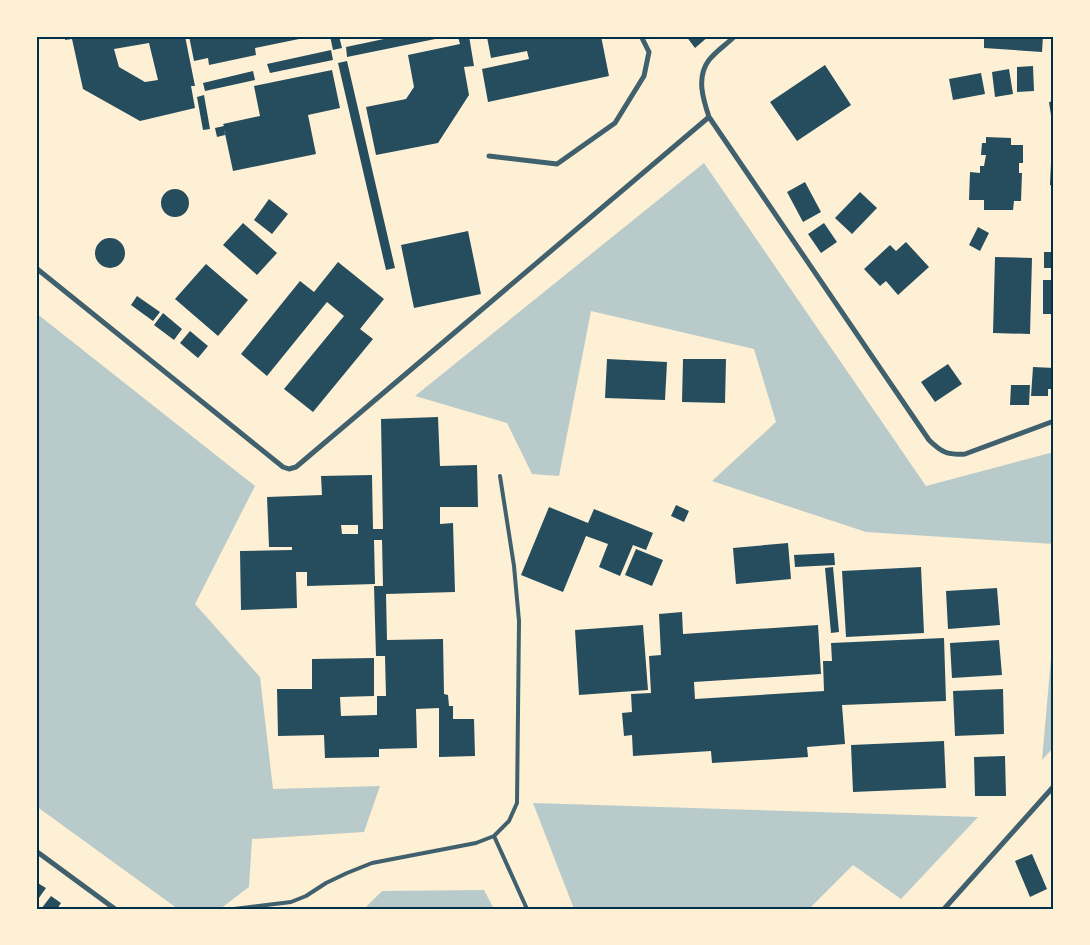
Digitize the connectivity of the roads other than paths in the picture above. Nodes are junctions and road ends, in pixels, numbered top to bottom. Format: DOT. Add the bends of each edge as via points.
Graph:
graph roads {
  1 [pos="641,36"];
  2 [pos="735,36"];
  3 [pos="709,117"];
  4 [pos="489,156"];
  5 [pos="36,268"];
  6 [pos="1054,421"];
  7 [pos="500,476"];
  8 [pos="1054,786"];
  9 [pos="494,836"];
  10 [pos="36,851"];
  11 [pos="115,909"];
  12 [pos="234,909"];
  13 [pos="527,909"];
  14 [pos="944,909"];
  1 -- 4 [label="street" via="649,52 644,76 615,123 557,164"];
  2 -- 3 [label="street" via="708,61 702,77 702,95"];
  3 -- 5 [label="street" via="304,462 290,469 283,467"];
  3 -- 6 [label="street" via="939,450 965,454"];
  7 -- 9 [label="lane" via="519,620 517,803 509,820"];
  8 -- 14 [label="street"];
  9 -- 12 [label="lane" via="476,843 372,863 291,902"];
  9 -- 13 [label="lane"];
  10 -- 11 [label="street"];
}
